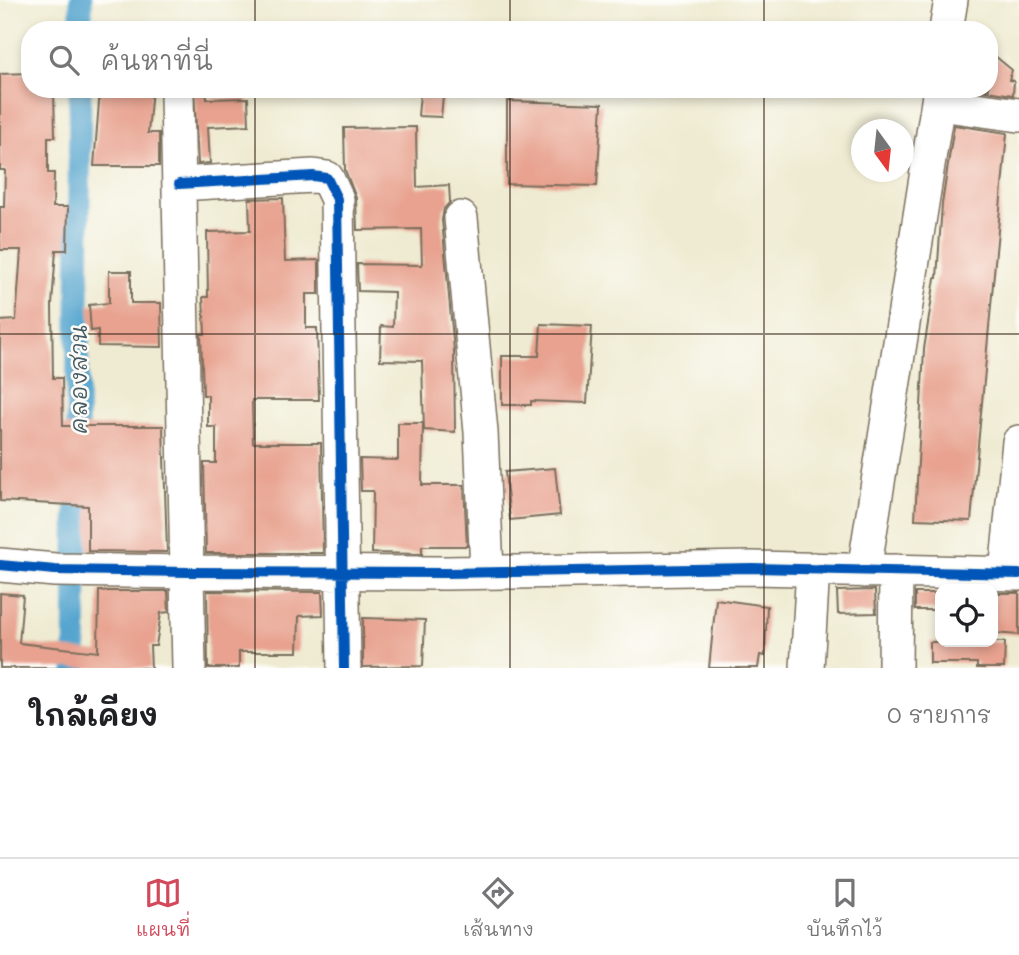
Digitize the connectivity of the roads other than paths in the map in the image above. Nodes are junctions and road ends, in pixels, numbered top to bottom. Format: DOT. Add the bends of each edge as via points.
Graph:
graph roads {
  1 [pos="951,0"];
  2 [pos="948,21"];
  3 [pos="177,98"];
  4 [pos="939,98"];
  5 [pos="943,98"];
  6 [pos="1019,115"];
  7 [pos="179,184"];
  8 [pos="461,218"];
  9 [pos="1019,442"];
  10 [pos="0,565"];
  11 [pos="813,569"];
  12 [pos="880,571"];
  13 [pos="188,572"];
  14 [pos="343,572"];
  15 [pos="487,572"];
  16 [pos="1013,573"];
  17 [pos="189,668"];
  18 [pos="344,668"];
  19 [pos="807,668"];
  20 [pos="895,668"];
  1 -- 2 [label="street"];
  3 -- 7 [label="street"];
  4 -- 12 [label="street"];
  5 -- 6 [label="street"];
  7 -- 13 [label="street"];
  7 -- 14 [label="street" via="313,176 327,178 334,187"];
  8 -- 15 [label="street" via="481,432"];
  9 -- 16 [label="street"];
  10 -- 13 [label="street"];
  11 -- 12 [label="street"];
  11 -- 15 [label="street"];
  11 -- 19 [label="street"];
  12 -- 16 [label="street"];
  12 -- 20 [label="street"];
  13 -- 14 [label="street"];
  13 -- 17 [label="street"];
  14 -- 15 [label="street"];
  14 -- 18 [label="street"];
}
